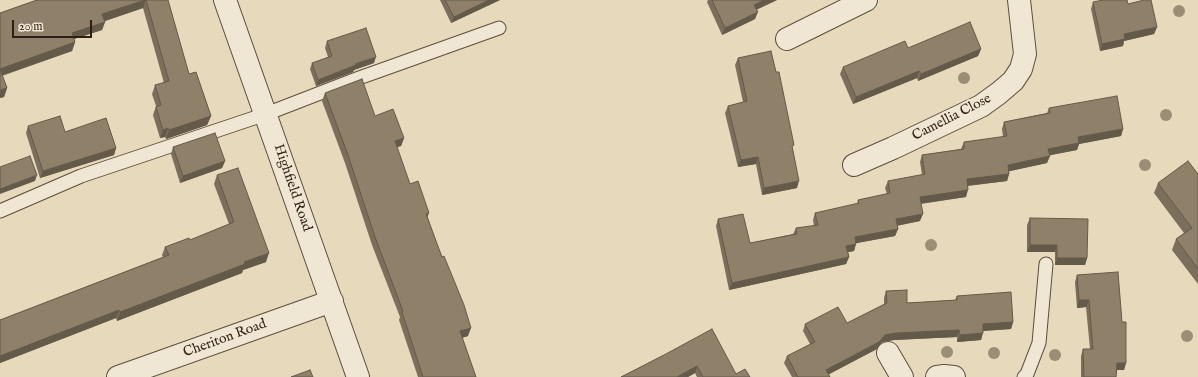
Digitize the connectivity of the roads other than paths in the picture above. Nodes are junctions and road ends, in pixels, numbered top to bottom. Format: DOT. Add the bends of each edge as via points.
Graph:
graph roads {
  1 [pos="226,0"];
  2 [pos="866,0"];
  3 [pos="1019,0"];
  4 [pos="499,28"];
  5 [pos="787,40"];
  6 [pos="266,114"];
  7 [pos="854,165"];
  8 [pos="0,211"];
  9 [pos="1046,264"];
  10 [pos="332,301"];
  11 [pos="888,353"];
  12 [pos="118,377"];
  13 [pos="358,377"];
  14 [pos="902,377"];
  15 [pos="937,377"];
  16 [pos="954,377"];
  17 [pos="1024,377"];
  1 -- 6 [label="street, Highfield Road"];
  2 -- 5 [label="street"];
  3 -- 7 [label="street, Camellia Close" via="1025,54 1021,68 1013,81 981,106"];
  4 -- 6 [label="lane"];
  6 -- 8 [label="lane" via="81,176"];
  6 -- 10 [label="street, Highfield Road"];
  9 -- 17 [label="lane" via="1040,343"];
  10 -- 12 [label="street, Cheriton Road"];
  10 -- 13 [label="street, Highfield Road"];
  11 -- 14 [label="street"];
  15 -- 16 [label="street"];
}
